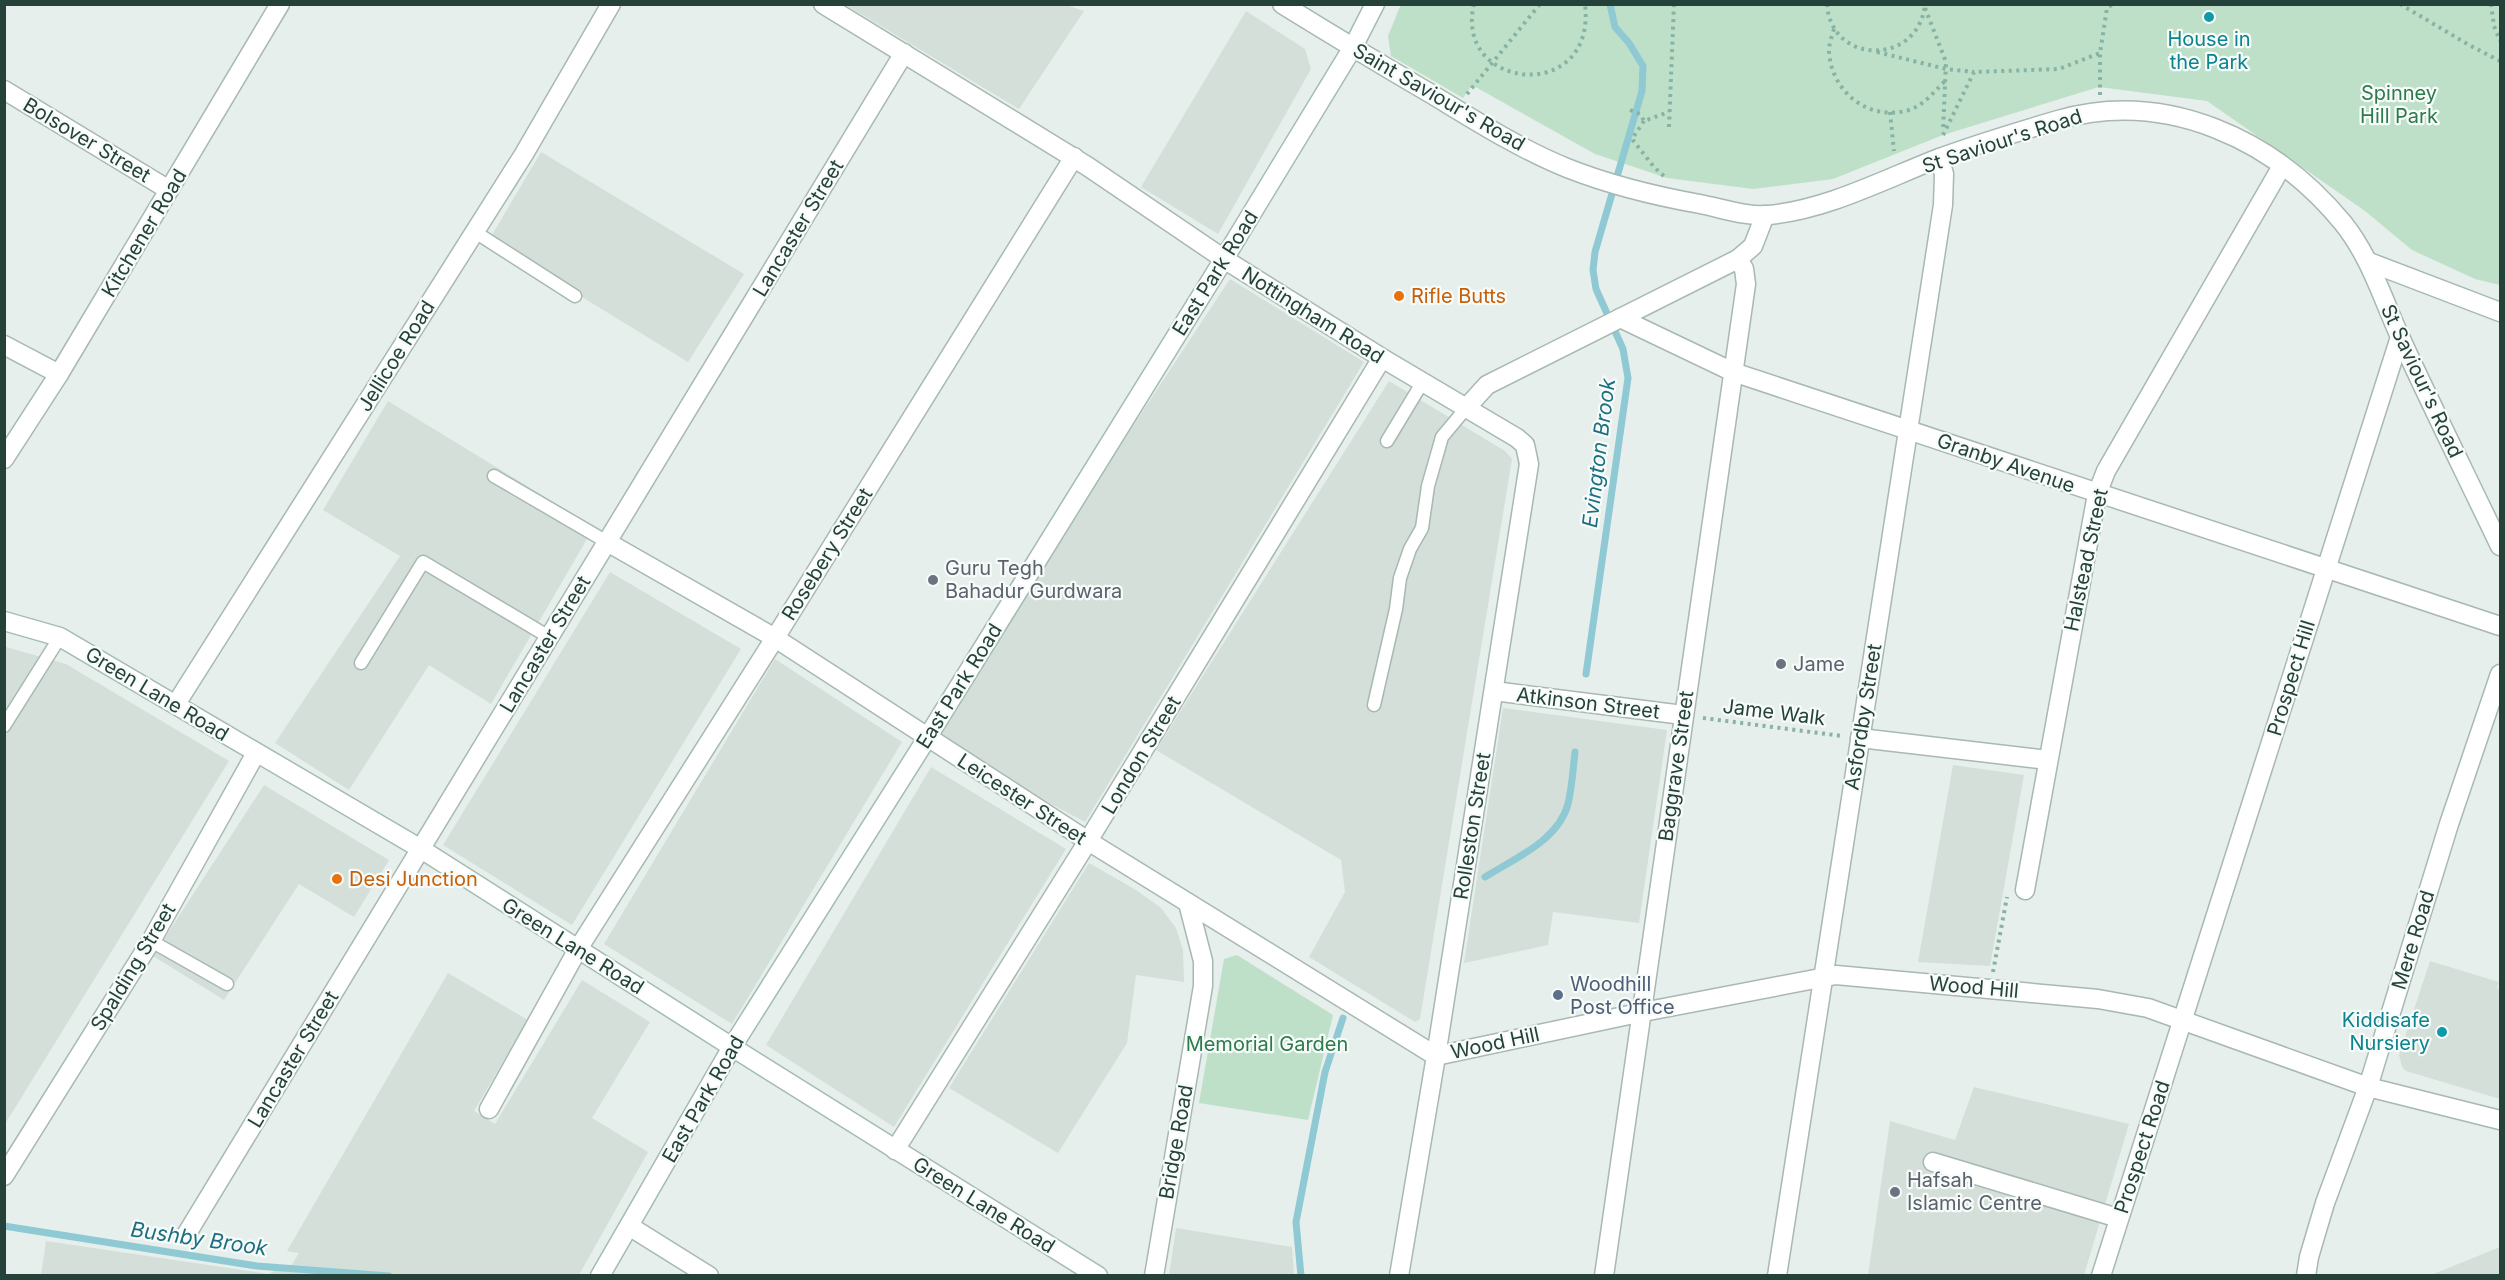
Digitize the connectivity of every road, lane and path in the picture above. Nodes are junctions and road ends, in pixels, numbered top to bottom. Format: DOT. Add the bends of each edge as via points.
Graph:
graph roads {
  1 [pos="280,4"];
  2 [pos="611,4"];
  3 [pos="823,4"];
  4 [pos="1282,4"];
  5 [pos="1375,4"];
  6 [pos="1474,4"];
  7 [pos="1540,4"];
  8 [pos="1585,4"];
  9 [pos="1674,4"];
  10 [pos="1827,4"];
  11 [pos="2113,4"];
  12 [pos="2400,4"];
  13 [pos="2491,4"];
  14 [pos="1925,6"];
  15 [pos="2107,6"];
  16 [pos="1834,29"];
  17 [pos="2500,41"];
  18 [pos="1353,47"];
  19 [pos="1874,52"];
  20 [pos="904,53"];
  21 [pos="2100,53"];
  22 [pos="2500,61"];
  23 [pos="1491,62"];
  24 [pos="1946,69"];
  25 [pos="1974,72"];
  26 [pos="1945,81"];
  27 [pos="4,90"];
  28 [pos="1456,110"];
  29 [pos="1630,110"];
  30 [pos="2101,110"];
  31 [pos="1669,112"];
  32 [pos="1890,112"];
  33 [pos="1644,121"];
  34 [pos="1669,127"];
  35 [pos="1943,135"];
  36 [pos="1894,151"];
  37 [pos="1944,157"];
  38 [pos="1084,160"];
  39 [pos="2282,166"];
  40 [pos="1600,180"];
  41 [pos="169,190"];
  42 [pos="1663,197"];
  43 [pos="1765,215"];
  44 [pos="475,232"];
  45 [pos="1224,259"];
  46 [pos="1738,259"];
  47 [pos="2369,262"];
  48 [pos="575,296"];
  49 [pos="2500,312"];
  50 [pos="1620,318"];
  51 [pos="2400,337"];
  52 [pos="4,345"];
  53 [pos="1382,358"];
  54 [pos="1733,372"];
  55 [pos="59,375"];
  56 [pos="1422,383"];
  57 [pos="1467,407"];
  58 [pos="1908,429"];
  59 [pos="1387,441"];
  60 [pos="4,459"];
  61 [pos="494,476"];
  62 [pos="2097,494"];
  63 [pos="607,542"];
  64 [pos="2500,546"];
  65 [pos="2325,570"];
  66 [pos="4,621"];
  67 [pos="2500,626"];
  68 [pos="60,637"];
  69 [pos="549,638"];
  70 [pos="775,638"];
  71 [pos="361,663"];
  72 [pos="2499,683"];
  73 [pos="1494,691"];
  74 [pos="176,704"];
  75 [pos="1374,705"];
  76 [pos="1683,715"];
  77 [pos="4,726"];
  78 [pos="927,738"];
  79 [pos="1860,738"];
  80 [pos="256,753"];
  81 [pos="2048,760"];
  82 [pos="1088,841"];
  83 [pos="421,849"];
  84 [pos="2025,890"];
  85 [pos="1188,903"];
  86 [pos="2001,927"];
  87 [pos="151,941"];
  88 [pos="578,949"];
  89 [pos="1994,963"];
  90 [pos="1823,976"];
  91 [pos="227,984"];
  92 [pos="1643,1012"];
  93 [pos="2183,1020"];
  94 [pos="732,1047"];
  95 [pos="1436,1056"];
  96 [pos="2368,1087"];
  97 [pos="489,1109"];
  98 [pos="2500,1120"];
  99 [pos="895,1150"];
  100 [pos="1933,1162"];
  101 [pos="4,1176"];
  102 [pos="2118,1218"];
  103 [pos="629,1226"];
  104 [pos="186,1235"];
  105 [pos="600,1275"];
  106 [pos="709,1275"];
  107 [pos="1098,1275"];
  108 [pos="1154,1275"];
  109 [pos="1399,1275"];
  110 [pos="1604,1275"];
  111 [pos="1777,1275"];
  112 [pos="2101,1275"];
  113 [pos="2306,1275"];
  1 -- 41 [label="street, Kitchener Road"];
  2 -- 44 [label="street, Jellicoe Road"];
  3 -- 20 [label="street, Nottingham Road"];
  4 -- 18 [label="street, Saint Saviour's Road"];
  5 -- 18 [label="street, East Park Road"];
  6 -- 23 [label="path" via="1472,24 1476,40"];
  7 -- 23 [label="path"];
  8 -- 23 [label="path" via="1583,38 1563,65 1530,76 1513,74"];
  9 -- 31 [label="path"];
  10 -- 16 [label="path"];
  11 -- 15 [label="path"];
  12 -- 22 [label="path"];
  13 -- 17 [label="path"];
  14 -- 19 [label="path" via="1916,30 1905,42 1890,50"];
  14 -- 24 [label="path"];
  15 -- 21 [label="path"];
  16 -- 19 [label="path" via="1844,40"];
  16 -- 32 [label="path" via="1829,51 1834,75 1846,96 1868,110"];
  18 -- 28 [label="street, Saint Saviour's Road"];
  18 -- 45 [label="street, East Park Road"];
  19 -- 24 [label="path"];
  20 -- 38 [label="street, Nottingham Road"];
  20 -- 63 [label="street, Lancaster Street"];
  21 -- 25 [label="path" via="2059,69"];
  21 -- 30 [label="path"];
  23 -- 28 [label="path"];
  24 -- 25 [label="path"];
  24 -- 26 [label="path"];
  25 -- 35 [label="path"];
  26 -- 32 [label="path" via="1924,103"];
  26 -- 35 [label="path"];
  27 -- 41 [label="street, Bolsover Street"];
  28 -- 40 [label="street, Saint Saviour's Road" via="1532,152"];
  29 -- 33 [label="path" via="1640,114"];
  30 -- 37 [label="street, St Saviour's Road"];
  30 -- 39 [label="street, St Saviour's Road" via="2173,115 2207,125 2234,136"];
  31 -- 33 [label="path"];
  31 -- 34 [label="path"];
  32 -- 36 [label="path"];
  33 -- 42 [label="path" via="1632,139 1667,178"];
  35 -- 37 [label="path"];
  37 -- 43 [label="street, St Saviour's Road" via="1816,205"];
  37 -- 58 [label="street, Asfordby Street" via="1943,205"];
  38 -- 45 [label="street, Nottingham Road"];
  38 -- 70 [label="street, Rosebery Street"];
  39 -- 47 [label="street, St Saviour's Road" via="2312,190 2344,225"];
  39 -- 62 [label="street, Halstead Street" via="2106,471"];
  40 -- 42 [label="street, St Saviour's Road"];
  41 -- 55 [label="street, Kitchener Road"];
  42 -- 43 [label="street, St Saviour's Road"];
  43 -- 46 [label="street" via="1753,246"];
  44 -- 48 [label="lane"];
  44 -- 74 [label="street, Jellicoe Road"];
  45 -- 53 [label="street, Nottingham Road"];
  45 -- 78 [label="street, East Park Road"];
  46 -- 50 [label="street"];
  46 -- 54 [label="street, Baggrave Street" via="1746,284"];
  47 -- 49 [label="street"];
  47 -- 51 [label="street, St Saviour's Road"];
  50 -- 54 [label="street, Granby Avenue"];
  50 -- 57 [label="street" via="1487,385"];
  51 -- 64 [label="street, St Saviour's Road"];
  51 -- 65 [label="street, Prospect Hill"];
  52 -- 55 [label="street"];
  53 -- 56 [label="street, Nottingham Road"];
  53 -- 82 [label="street, London Street"];
  54 -- 58 [label="street, Granby Avenue"];
  54 -- 76 [label="street, Baggrave Street"];
  55 -- 60 [label="street, Kitchener Road"];
  56 -- 57 [label="street, Nottingham Road"];
  56 -- 59 [label="lane"];
  57 -- 73 [label="street, Rolleston Street" via="1517,438 1529,455"];
  57 -- 75 [label="lane" via="1442,437 1428,486 1422,528 1400,578"];
  58 -- 62 [label="street, Granby Avenue"];
  58 -- 79 [label="street, Asfordby Street"];
  61 -- 63 [label="lane"];
  62 -- 65 [label="street, Granby Avenue"];
  62 -- 81 [label="street, Halstead Street"];
  63 -- 69 [label="street, Lancaster Street"];
  63 -- 70 [label="street, Leicester Street"];
  65 -- 67 [label="street, Granby Avenue"];
  65 -- 93 [label="street, Prospect Hill"];
  66 -- 68 [label="street, Green Lane Road"];
  68 -- 74 [label="street, Green Lane Road"];
  68 -- 77 [label="lane"];
  69 -- 71 [label="lane" via="423,562"];
  69 -- 83 [label="street, Lancaster Street"];
  70 -- 78 [label="street, Leicester Street"];
  70 -- 88 [label="street, Rosebery Street"];
  72 -- 96 [label="street, Mere Road" via="2449,824"];
  73 -- 76 [label="street, Atkinson Street"];
  73 -- 95 [label="street, Rolleston Street"];
  74 -- 80 [label="street, Green Lane Road"];
  76 -- 79 [label="path, Jame Walk"];
  76 -- 92 [label="street, Baggrave Street"];
  78 -- 82 [label="street, Leicester Street"];
  78 -- 94 [label="street, East Park Road"];
  79 -- 81 [label="street"];
  79 -- 90 [label="street, Asfordby Street"];
  80 -- 83 [label="street, Green Lane Road"];
  80 -- 87 [label="street, Spalding Street"];
  81 -- 84 [label="street, Halstead Street"];
  82 -- 85 [label="street, Leicester Street"];
  82 -- 99 [label="street, London Street"];
  83 -- 88 [label="street, Green Lane Road"];
  83 -- 104 [label="street, Lancaster Street"];
  85 -- 95 [label="street, Leicester Street"];
  85 -- 108 [label="street, Bridge Road" via="1203,962 1203,986"];
  86 -- 89 [label="path"];
  87 -- 91 [label="lane"];
  87 -- 101 [label="street, Spalding Street"];
  88 -- 94 [label="street, Green Lane Road"];
  88 -- 97 [label="street, Rosebery Street"];
  90 -- 92 [label="street, Wood Hill"];
  90 -- 93 [label="street, Wood Hill" via="2098,999 2148,1008"];
  90 -- 111 [label="street, Asfordby Street"];
  92 -- 95 [label="street, Wood Hill"];
  92 -- 110 [label="street, Baggrave Street"];
  93 -- 96 [label="street, Wood Hill"];
  93 -- 102 [label="street, Prospect Road"];
  94 -- 99 [label="street, Green Lane Road"];
  94 -- 103 [label="street, East Park Road"];
  95 -- 109 [label="street, Rolleston Street"];
  96 -- 98 [label="street, Wood Hill"];
  96 -- 113 [label="street, Mere Road" via="2325,1203"];
  99 -- 107 [label="street, Green Lane Road"];
  100 -- 102 [label="street"];
  102 -- 112 [label="street, Prospect Road"];
  103 -- 105 [label="street, East Park Road"];
  103 -- 106 [label="street"];
}
